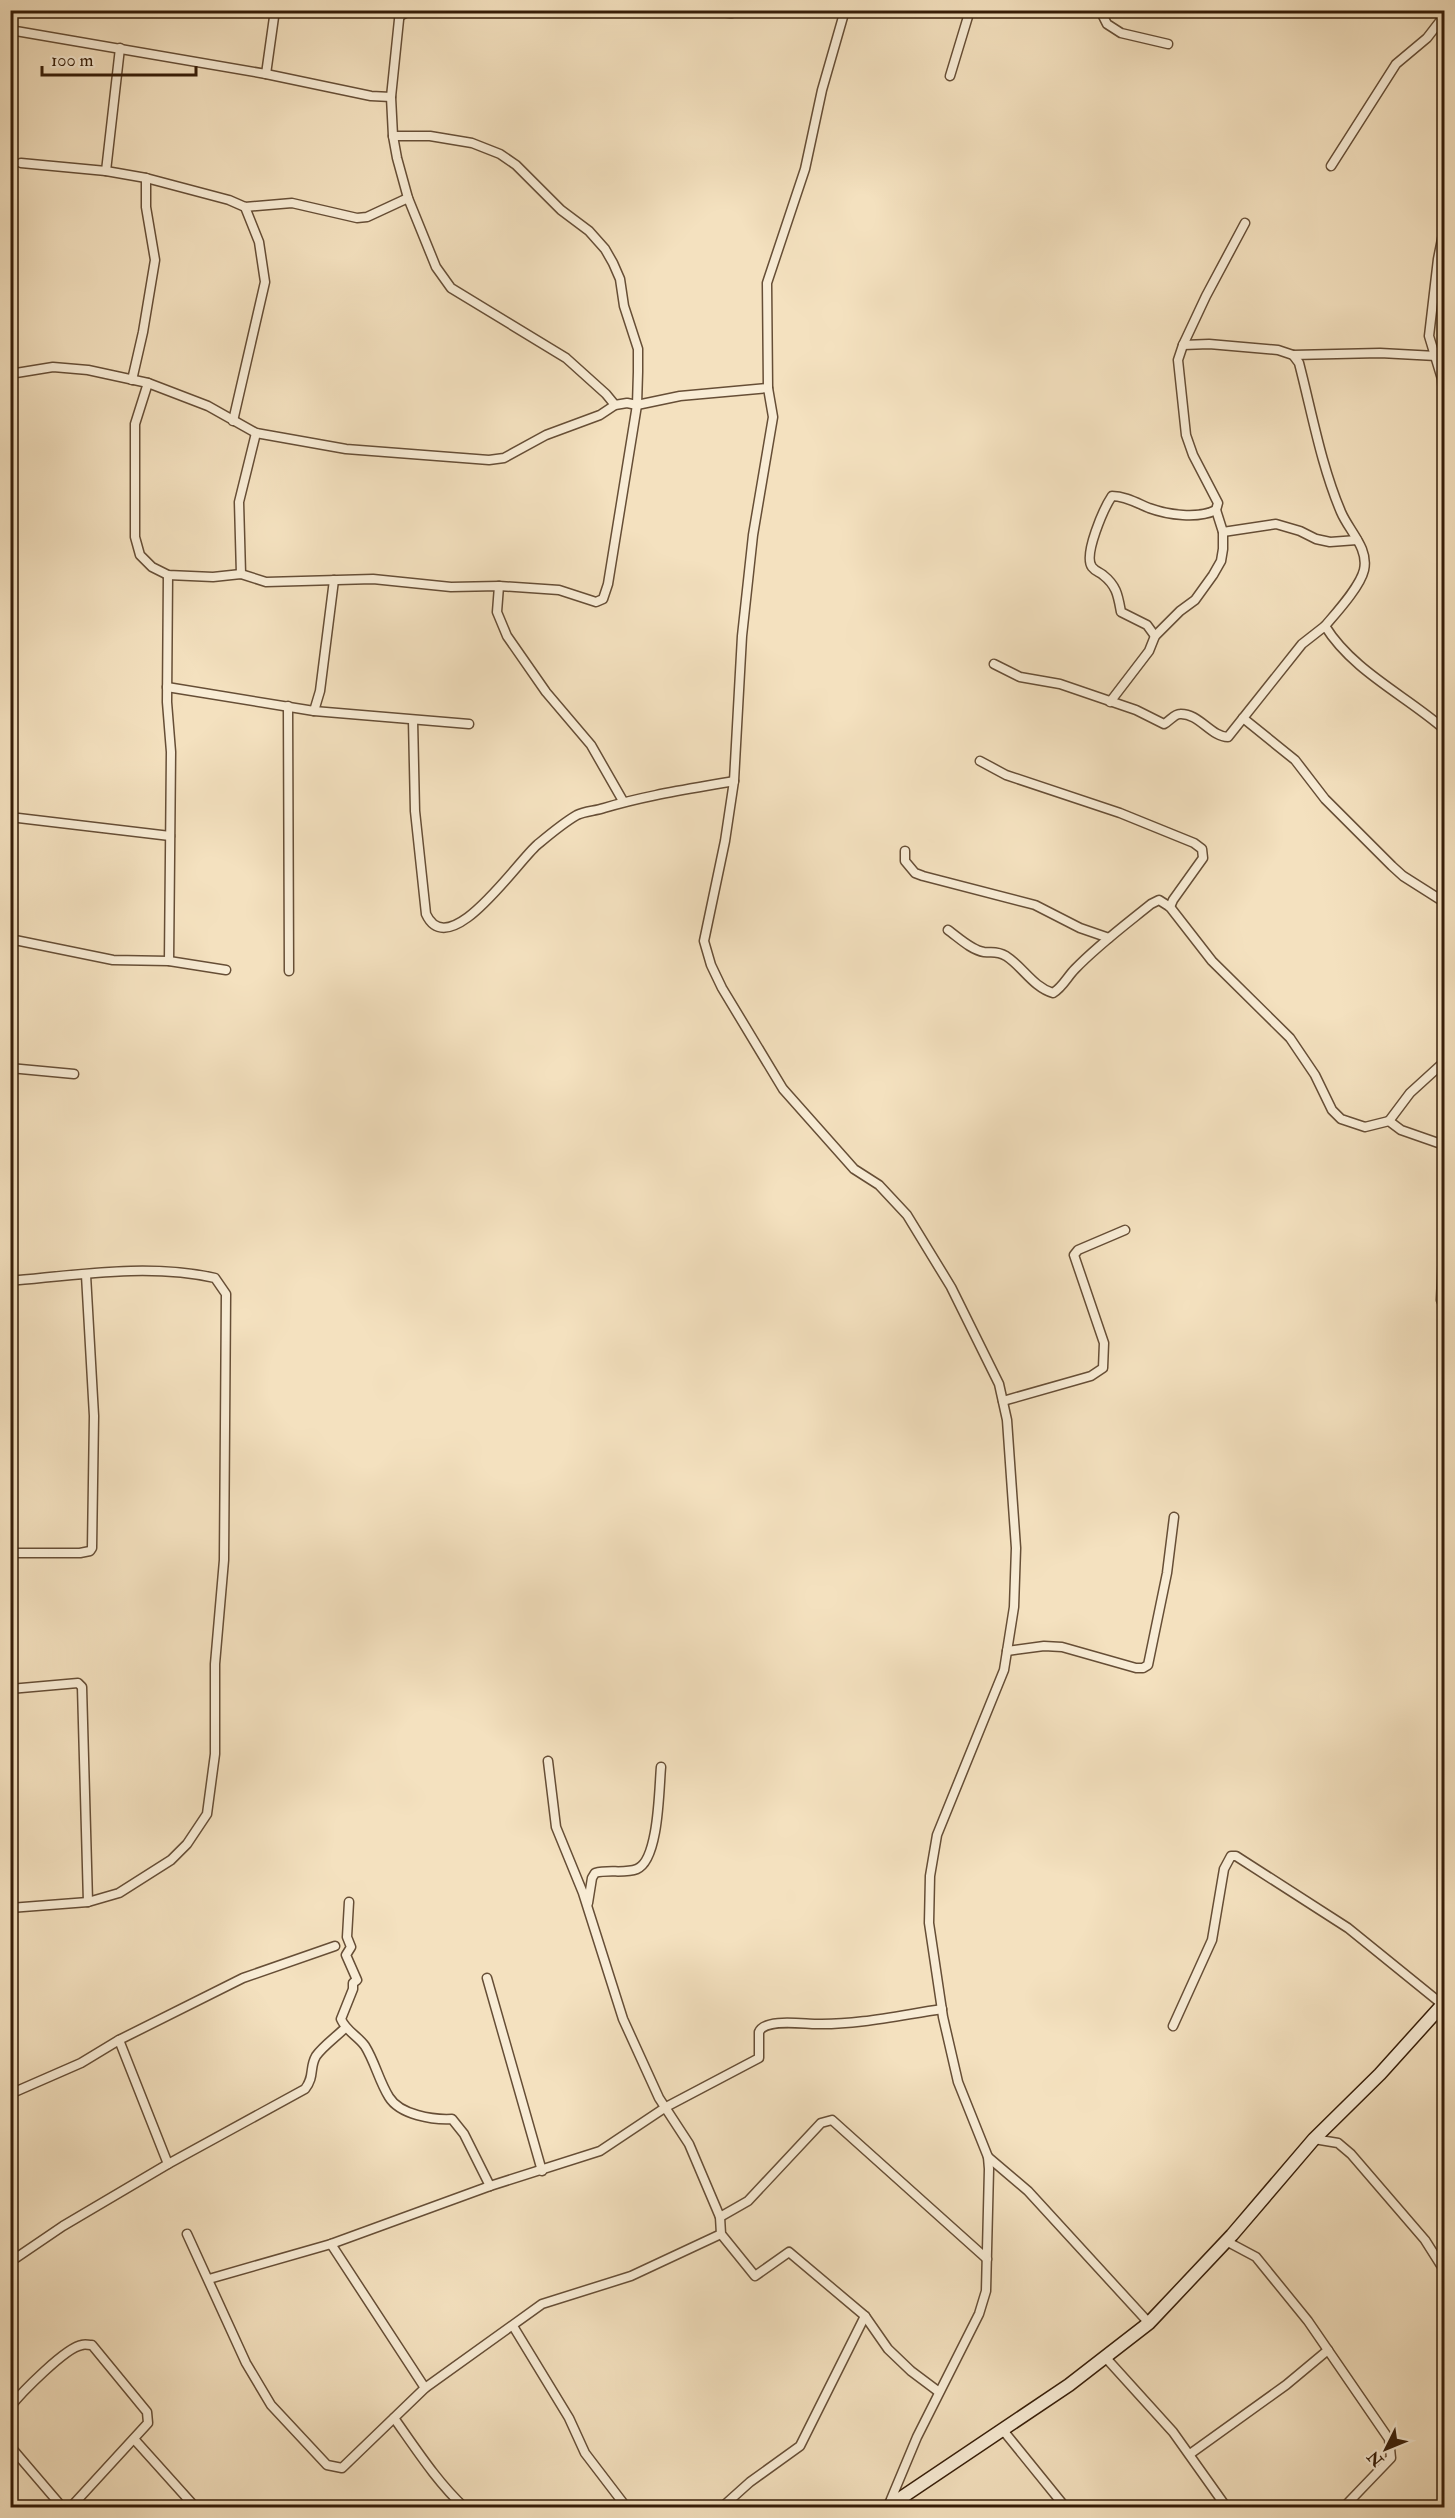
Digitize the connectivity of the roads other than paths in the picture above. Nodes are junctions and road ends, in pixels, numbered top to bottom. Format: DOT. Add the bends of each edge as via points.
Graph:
graph roads {
  1 [pos="275,10"];
  2 [pos="411,10"];
  3 [pos="698,10"];
  4 [pos="746,10"];
  5 [pos="845,10"];
  6 [pos="970,10"];
  7 [pos="1100,10"];
  8 [pos="708,12"];
  9 [pos="400,13"];
  10 [pos="1444,16"];
  11 [pos="10,30"];
  12 [pos="1168,44"];
  13 [pos="120,48"];
  14 [pos="266,74"];
  15 [pos="950,76"];
  16 [pos="392,97"];
  17 [pos="393,136"];
  18 [pos="21,163"];
  19 [pos="1331,166"];
  20 [pos="106,171"];
  21 [pos="146,178"];
  22 [pos="408,198"];
  23 [pos="244,207"];
  24 [pos="1245,222"];
  25 [pos="1444,229"];
  26 [pos="1183,345"];
  27 [pos="1293,355"];
  28 [pos="1436,356"];
  29 [pos="10,374"];
  30 [pos="132,380"];
  31 [pos="148,384"];
  32 [pos="768,388"];
  33 [pos="615,405"];
  34 [pos="636,405"];
  35 [pos="1444,409"];
  36 [pos="233,421"];
  37 [pos="256,434"];
  38 [pos="1216,510"];
  39 [pos="1223,532"];
  40 [pos="1357,540"];
  41 [pos="241,574"];
  42 [pos="168,575"];
  43 [pos="334,580"];
  44 [pos="499,586"];
  45 [pos="1325,626"];
  46 [pos="1155,636"];
  47 [pos="994,663"];
  48 [pos="167,687"];
  49 [pos="1110,702"];
  50 [pos="288,706"];
  51 [pos="314,711"];
  52 [pos="1243,718"];
  53 [pos="413,720"];
  54 [pos="469,724"];
  55 [pos="1444,729"];
  56 [pos="980,761"];
  57 [pos="734,781"];
  58 [pos="623,801"];
  59 [pos="10,817"];
  60 [pos="170,836"];
  61 [pos="905,850"];
  62 [pos="1444,902"];
  63 [pos="1170,907"];
  64 [pos="948,930"];
  65 [pos="1109,938"];
  66 [pos="10,939"];
  67 [pos="169,961"];
  68 [pos="226,970"];
  69 [pos="289,970"];
  70 [pos="1444,1062"];
  71 [pos="10,1068"];
  72 [pos="74,1074"];
  73 [pos="1389,1121"];
  74 [pos="1444,1145"];
  75 [pos="1125,1230"];
  76 [pos="1444,1231"];
  77 [pos="86,1275"];
  78 [pos="10,1281"];
  79 [pos="1444,1307"];
  80 [pos="1003,1401"];
  81 [pos="1174,1517"];
  82 [pos="10,1553"];
  83 [pos="1007,1651"];
  84 [pos="10,1689"];
  85 [pos="548,1761"];
  86 [pos="661,1767"];
  87 [pos="88,1902"];
  88 [pos="349,1902"];
  89 [pos="587,1906"];
  90 [pos="10,1908"];
  91 [pos="335,1946"];
  92 [pos="487,1978"];
  93 [pos="1444,2004"];
  94 [pos="942,2009"];
  95 [pos="1173,2026"];
  96 [pos="345,2028"];
  97 [pos="119,2040"];
  98 [pos="10,2094"];
  99 [pos="666,2107"];
  100 [pos="1314,2139"];
  101 [pos="988,2157"];
  102 [pos="168,2164"];
  103 [pos="542,2171"];
  104 [pos="490,2186"];
  105 [pos="720,2217"];
  106 [pos="188,2234"];
  107 [pos="721,2234"];
  108 [pos="1226,2241"];
  109 [pos="331,2244"];
  110 [pos="987,2259"];
  111 [pos="10,2262"];
  112 [pos="1444,2270"];
  113 [pos="209,2279"];
  114 [pos="865,2316"];
  115 [pos="1149,2323"];
  116 [pos="513,2326"];
  117 [pos="1328,2350"];
  118 [pos="1106,2358"];
  119 [pos="425,2388"];
  120 [pos="939,2392"];
  121 [pos="10,2407"];
  122 [pos="394,2418"];
  123 [pos="1002,2429"];
  124 [pos="134,2439"];
  125 [pos="10,2446"];
  126 [pos="1190,2454"];
  127 [pos="888,2506"];
  128 [pos="63,2508"];
  129 [pos="70,2508"];
  130 [pos="196,2508"];
  131 [pos="465,2508"];
  132 [pos="627,2508"];
  133 [pos="721,2508"];
  134 [pos="1066,2508"];
  135 [pos="1227,2508"];
  136 [pos="1343,2508"];
  1 -- 14 [label="street"];
  2 -- 9 [label="street"];
  3 -- 8 [label="street"];
  4 -- 8 [label="street"];
  5 -- 32 [label="street" via="805,169 766,283"];
  6 -- 15 [label="street"];
  7 -- 12 [label="street" via="1107,24 1121,33"];
  9 -- 16 [label="street"];
  10 -- 19 [label="street" via="1427,38 1396,64"];
  11 -- 13 [label="street"];
  13 -- 14 [label="street"];
  13 -- 20 [label="street"];
  14 -- 16 [label="street"];
  16 -- 17 [label="street"];
  17 -- 22 [label="street"];
  17 -- 34 [label="street" via="430,136 472,143 500,154 590,231 605,249 620,279 638,349"];
  18 -- 20 [label="street"];
  20 -- 21 [label="street"];
  21 -- 23 [label="street"];
  21 -- 30 [label="street" via="146,207 155,260"];
  22 -- 23 [label="street" via="363,218 292,203"];
  22 -- 33 [label="street" via="436,267 452,288 566,358"];
  23 -- 36 [label="street" via="259,242 265,282"];
  24 -- 26 [label="street"];
  25 -- 28 [label="street" via="1429,336"];
  26 -- 27 [label="street" via="1278,350"];
  26 -- 38 [label="street" via="1178,360 1186,435 1218,504"];
  27 -- 28 [label="street"];
  27 -- 40 [label="street" via="1299,363 1329,480"];
  28 -- 35 [label="street"];
  29 -- 30 [label="street" via="69,367"];
  30 -- 31 [label="street"];
  31 -- 36 [label="street" via="208,406"];
  31 -- 42 [label="street" via="135,424 135,537 140,555"];
  32 -- 34 [label="street" via="680,396"];
  32 -- 57 [label="street" via="772,417 742,636"];
  33 -- 34 [label="street"];
  33 -- 37 [label="street" via="504,458 489,460 346,449"];
  34 -- 44 [label="street" via="603,599 596,602 559,590"];
  36 -- 37 [label="street"];
  37 -- 41 [label="street" via="239,502"];
  38 -- 39 [label="street"];
  38 -- 46 [label="street" via="1202,515 1172,513 1122,496 1112,496 1107,504 1090,548 1089,562 1119,595 1120,612 1147,625"];
  39 -- 40 [label="street" via="1270,523 1330,542"];
  39 -- 46 [label="street" via="1221,561 1205,589"];
  40 -- 45 [label="street" via="1365,558 1364,571"];
  41 -- 42 [label="street"];
  41 -- 43 [label="street" via="266,582"];
  42 -- 48 [label="street"];
  43 -- 44 [label="street"];
  43 -- 51 [label="street"];
  44 -- 58 [label="street" via="497,612 507,636 546,692 591,745"];
  45 -- 52 [label="street" via="1302,644"];
  45 -- 55 [label="street" via="1355,663"];
  46 -- 49 [label="street" via="1149,651"];
  47 -- 49 [label="street" via="1020,677 1060,684"];
  48 -- 50 [label="street"];
  48 -- 60 [label="street"];
  49 -- 52 [label="street" via="1164,724 1182,713 1224,738 1233,733"];
  50 -- 51 [label="street"];
  50 -- 69 [label="street"];
  51 -- 53 [label="street"];
  52 -- 62 [label="street" via="1295,760 1325,799 1397,871"];
  53 -- 54 [label="street"];
  53 -- 58 [label="street" via="415,811 426,914 435,926 452,928 469,918 520,861 567,821"];
  56 -- 63 [label="street" via="1006,776 1120,813 1202,849 1203,858"];
  57 -- 58 [label="street"];
  57 -- 80 [label="street" via="704,940 711,965 783,1089 854,1169 879,1185 907,1215 951,1287 999,1384"];
  59 -- 60 [label="street"];
  60 -- 67 [label="street"];
  61 -- 65 [label="street" via="905,861 915,873 1035,905"];
  63 -- 65 [label="street" via="1159,900 1151,904"];
  63 -- 73 [label="street" via="1212,961 1290,1038 1341,1119 1365,1127"];
  64 -- 65 [label="street" via="975,949 1004,955 1043,990 1053,993"];
  66 -- 67 [label="street" via="113,960"];
  67 -- 68 [label="street"];
  70 -- 73 [label="street" via="1410,1093"];
  71 -- 72 [label="street"];
  73 -- 74 [label="street" via="1401,1130"];
  75 -- 80 [label="street" via="1074,1255 1104,1342 1103,1368 1091,1376"];
  76 -- 79 [label="street"];
  77 -- 78 [label="street"];
  77 -- 82 [label="street" via="94,1416 92,1548 80,1553"];
  77 -- 87 [label="street" via="152,1270 192,1273 215,1278 226,1294 224,1560 215,1665 215,1754 207,1814 188,1844 171,1860 119,1893"];
  80 -- 83 [label="street" via="1017,1548"];
  81 -- 83 [label="street" via="1148,1665 1136,1668 1062,1647"];
  83 -- 94 [label="street" via="1004,1670 938,1835 930,1876 929,1923"];
  84 -- 87 [label="street" via="78,1683 82,1687"];
  85 -- 89 [label="street" via="556,1827"];
  86 -- 89 [label="street" via="656,1834 645,1861 641,1868 632,1871 595,1873"];
  87 -- 90 [label="street"];
  88 -- 96 [label="street" via="347,1937 351,1947 346,1955 357,1980 341,2019"];
  89 -- 99 [label="street" via="623,2019"];
  91 -- 97 [label="street" via="243,1978"];
  92 -- 103 [label="street"];
  93 -- 95 [label="street" via="1348,1928 1231,1856 1224,1869 1212,1940"];
  93 -- 100 [label="street"];
  94 -- 99 [label="street" via="829,2024 765,2025 759,2032 759,2058"];
  94 -- 101 [label="street" via="958,2082"];
  96 -- 102 [label="street" via="316,2056 311,2081 305,2089"];
  96 -- 104 [label="street" via="364,2044 390,2100 431,2120 452,2119 464,2134"];
  97 -- 98 [label="street" via="81,2063"];
  97 -- 102 [label="street"];
  99 -- 103 [label="street" via="600,2151"];
  99 -- 105 [label="street" via="689,2144"];
  100 -- 108 [label="street"];
  100 -- 112 [label="street" via="1338,2143 1352,2154 1425,2240"];
  101 -- 110 [label="street"];
  101 -- 115 [label="street" via="1028,2191"];
  102 -- 111 [label="street"];
  103 -- 104 [label="street"];
  104 -- 109 [label="street"];
  105 -- 107 [label="street"];
  105 -- 110 [label="street" via="748,2201 809,2135 824,2121 832,2120"];
  106 -- 113 [label="street"];
  107 -- 114 [label="street" via="755,2276 789,2252"];
  107 -- 116 [label="street" via="631,2276 543,2304"];
  108 -- 115 [label="street"];
  108 -- 117 [label="street" via="1256,2256"];
  109 -- 113 [label="street"];
  109 -- 119 [label="street"];
  110 -- 120 [label="street" via="986,2291 979,2314"];
  113 -- 122 [label="street" via="246,2362 271,2405 327,2465 342,2468"];
  114 -- 120 [label="street" via="888,2349"];
  114 -- 133 [label="street" via="800,2446"];
  115 -- 118 [label="street"];
  116 -- 119 [label="street"];
  116 -- 132 [label="street" via="569,2418 585,2453"];
  117 -- 126 [label="street"];
  117 -- 136 [label="street" via="1389,2439 1392,2452 1387,2463"];
  118 -- 123 [label="street"];
  118 -- 126 [label="street"];
  119 -- 122 [label="street"];
  120 -- 127 [label="street"];
  121 -- 124 [label="street" via="70,2350 81,2344 92,2345 147,2412 148,2423"];
  122 -- 131 [label="street" via="427,2465"];
  123 -- 127 [label="street"];
  123 -- 134 [label="street"];
  124 -- 129 [label="street"];
  124 -- 130 [label="street"];
  125 -- 128 [label="street"];
  126 -- 135 [label="street"];
}
